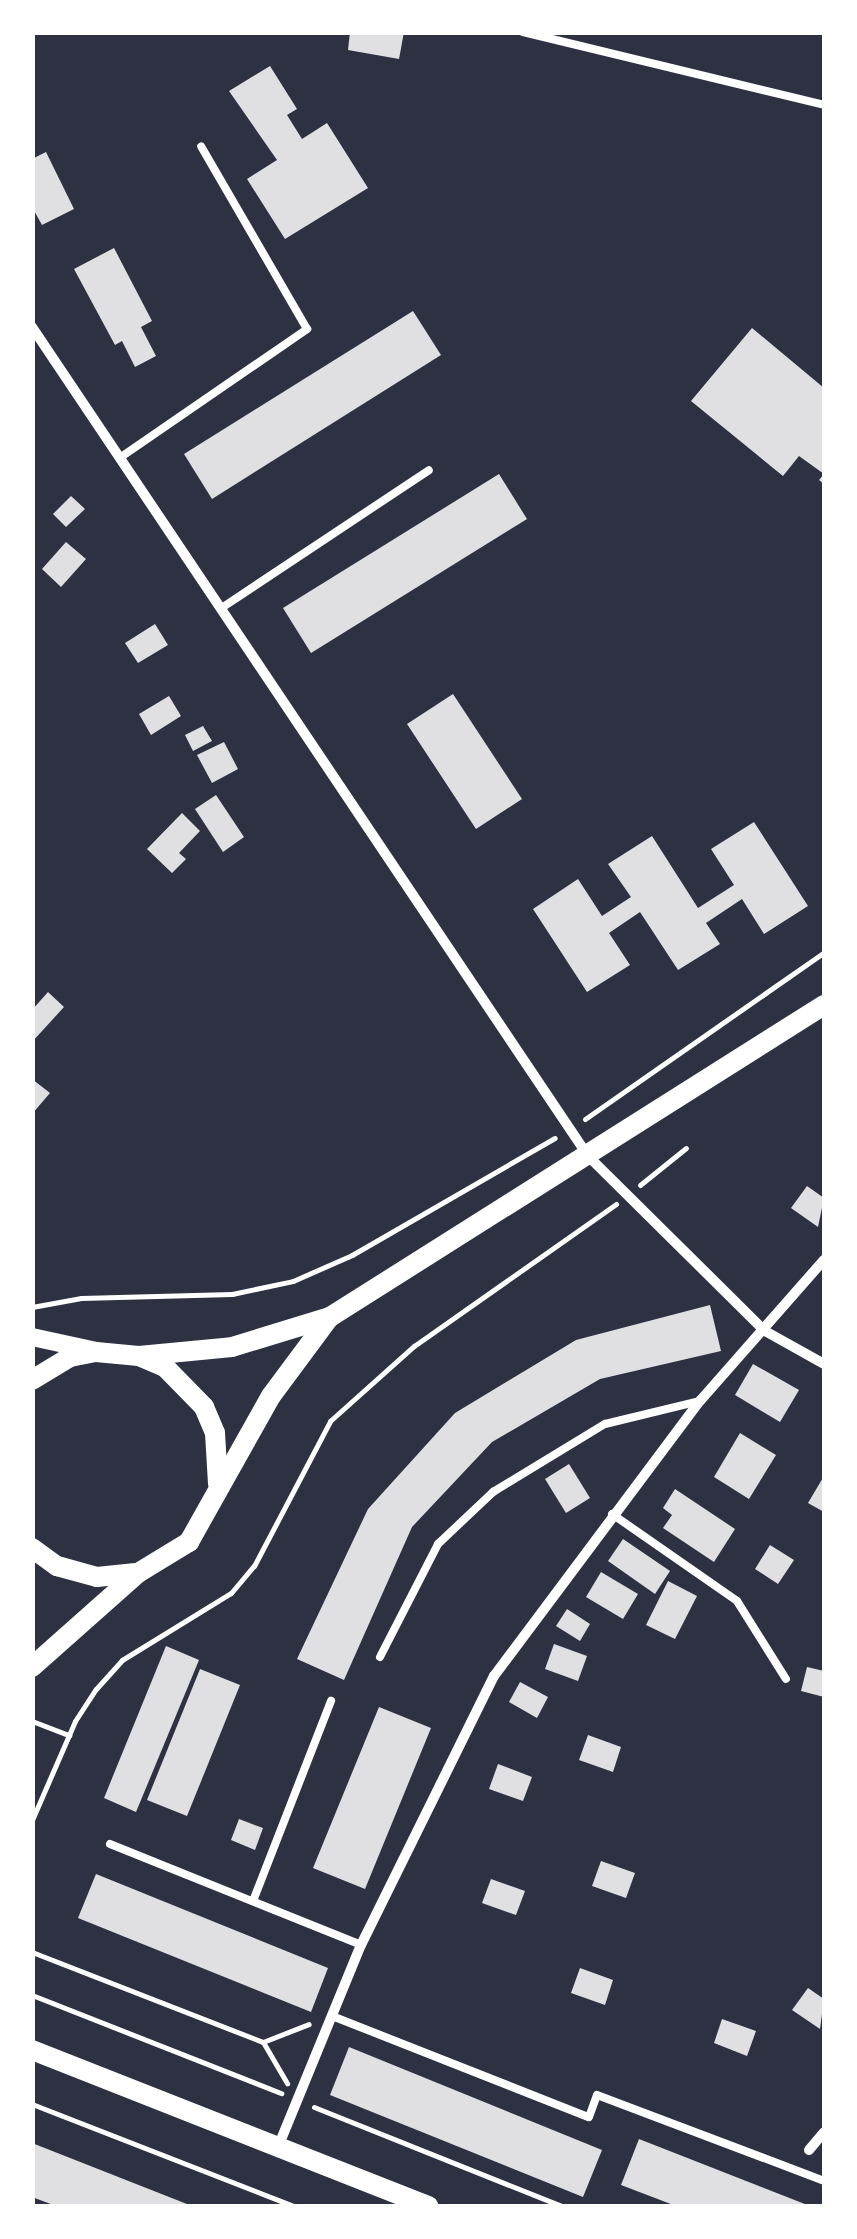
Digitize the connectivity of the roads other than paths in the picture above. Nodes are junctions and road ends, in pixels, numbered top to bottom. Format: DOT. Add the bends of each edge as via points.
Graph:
graph roads {
  1 [pos="522,32"];
  2 [pos="824,105"];
  3 [pos="201,146"];
  4 [pos="32,327"];
  5 [pos="121,457"];
  6 [pos="429,470"];
  7 [pos="224,607"];
  8 [pos="824,1005"];
  9 [pos="588,1156"];
  10 [pos="824,1260"];
  11 [pos="330,1317"];
  12 [pos="764,1331"];
  13 [pos="32,1337"];
  14 [pos="96,1352"];
  15 [pos="139,1356"];
  16 [pos="824,1364"];
  17 [pos="32,1380"];
  18 [pos="700,1401"];
  19 [pos="217,1489"];
  20 [pos="612,1514"];
  21 [pos="32,1548"];
  22 [pos="138,1573"];
  23 [pos="380,1657"];
  24 [pos="32,1667"];
  25 [pos="786,1679"];
  26 [pos="331,1702"];
  27 [pos="110,1844"];
  28 [pos="252,1901"];
  29 [pos="361,1945"];
  30 [pos="332,2016"];
  31 [pos="32,2050"];
  32 [pos="824,2132"];
  33 [pos="278,2147"];
  34 [pos="809,2150"];
  35 [pos="824,2180"];
  36 [pos="428,2206"];
  1 -- 2 [label="lane"];
  3 -- 5 [label="lane" via="307,329"];
  4 -- 5 [label="street"];
  5 -- 7 [label="street"];
  6 -- 7 [label="lane"];
  7 -- 9 [label="street"];
  8 -- 9 [label="main road"];
  9 -- 11 [label="main road"];
  9 -- 12 [label="street"];
  10 -- 12 [label="street"];
  11 -- 15 [label="main road" via="232,1347"];
  11 -- 19 [label="main road" via="296,1356"];
  12 -- 16 [label="street"];
  12 -- 18 [label="street"];
  13 -- 14 [label="street"];
  14 -- 15 [label="main road"];
  14 -- 17 [label="main road"];
  15 -- 19 [label="main road" via="176,1376 204,1408 220,1461"];
  18 -- 20 [label="street"];
  18 -- 23 [label="lane" via="605,1424 493,1492 438,1544"];
  19 -- 22 [label="main road" via="189,1542"];
  20 -- 25 [label="lane" via="737,1601"];
  20 -- 29 [label="street" via="494,1676"];
  21 -- 22 [label="main road" via="58,1566 97,1577"];
  22 -- 24 [label="main road"];
  26 -- 28 [label="lane"];
  27 -- 28 [label="lane"];
  28 -- 29 [label="lane"];
  29 -- 30 [label="street"];
  30 -- 33 [label="street"];
  30 -- 35 [label="lane" via="588,2117 597,2095"];
  31 -- 33 [label="main road"];
  32 -- 34 [label="street"];
  33 -- 36 [label="main road"];
}
